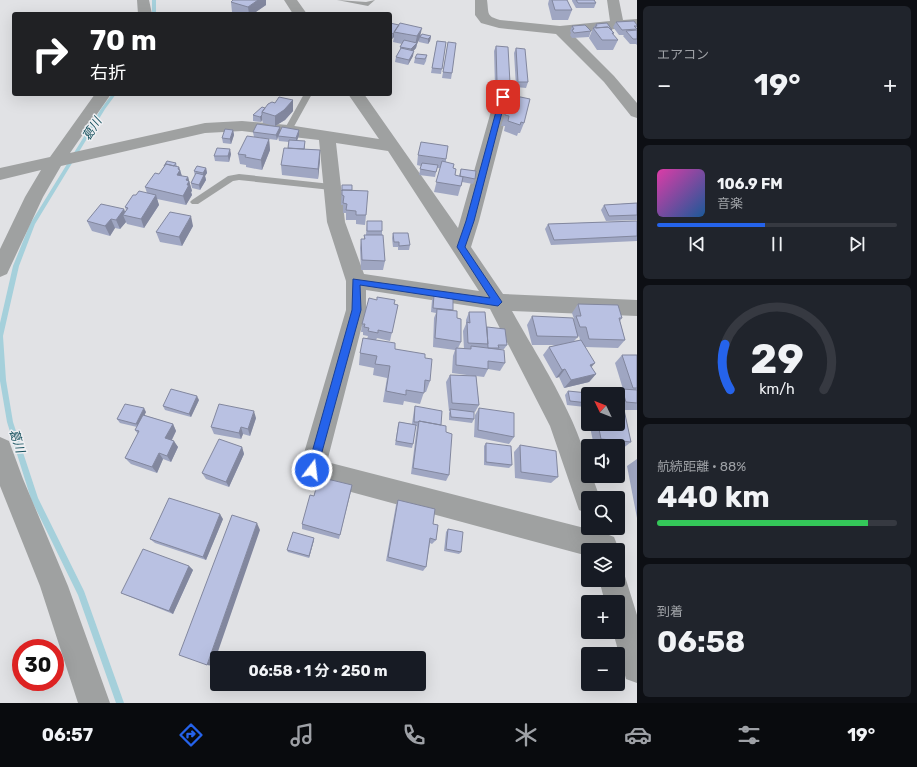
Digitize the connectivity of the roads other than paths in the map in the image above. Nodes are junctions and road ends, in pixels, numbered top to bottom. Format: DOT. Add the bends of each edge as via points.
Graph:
graph roads {
  1 [pos="143,0"];
  2 [pos="290,0"];
  3 [pos="341,0"];
  4 [pos="372,0"];
  5 [pos="481,0"];
  6 [pos="614,0"];
  7 [pos="145,12"];
  8 [pos="299,12"];
  9 [pos="637,23"];
  10 [pos="617,24"];
  11 [pos="560,30"];
  12 [pos="103,96"];
  13 [pos="307,96"];
  14 [pos="357,96"];
  15 [pos="503,97"];
  16 [pos="637,113"];
  17 [pos="288,130"];
  18 [pos="326,136"];
  19 [pos="393,146"];
  20 [pos="57,159"];
  21 [pos="0,174"];
  22 [pos="331,187"];
  23 [pos="195,202"];
  24 [pos="461,247"];
  25 [pos="0,269"];
  26 [pos="356,282"];
  27 [pos="498,302"];
  28 [pos="637,308"];
  29 [pos="0,449"];
  30 [pos="585,491"];
  31 [pos="602,542"];
  32 [pos="615,587"];
  33 [pos="637,668"];
  34 [pos="94,703"];
  1 -- 7 [label="street"];
  2 -- 8 [label="street"];
  3 -- 4 [label="lane" via="360,4 368,4"];
  5 -- 11 [label="street" via="482,15 486,20 499,24"];
  6 -- 10 [label="street"];
  9 -- 10 [label="street"];
  10 -- 11 [label="street"];
  11 -- 16 [label="street" via="609,79"];
  12 -- 20 [label="street"];
  13 -- 17 [label="lane"];
  14 -- 19 [label="street"];
  15 -- 24 [label="street"];
  17 -- 18 [label="street"];
  17 -- 20 [label="street" via="242,126 205,128"];
  18 -- 19 [label="street"];
  18 -- 22 [label="street"];
  19 -- 24 [label="street"];
  20 -- 21 [label="street"];
  20 -- 25 [label="street" via="34,197"];
  22 -- 23 [label="lane" via="239,177 231,178"];
  22 -- 26 [label="street" via="336,222"];
  24 -- 27 [label="street"];
  26 -- 27 [label="street"];
  26 -- 31 [label="street" via="356,310 312,470"];
  27 -- 28 [label="street"];
  27 -- 30 [label="street" via="561,423"];
  29 -- 34 [label="street" via="54,586"];
  32 -- 33 [label="street"];
}
